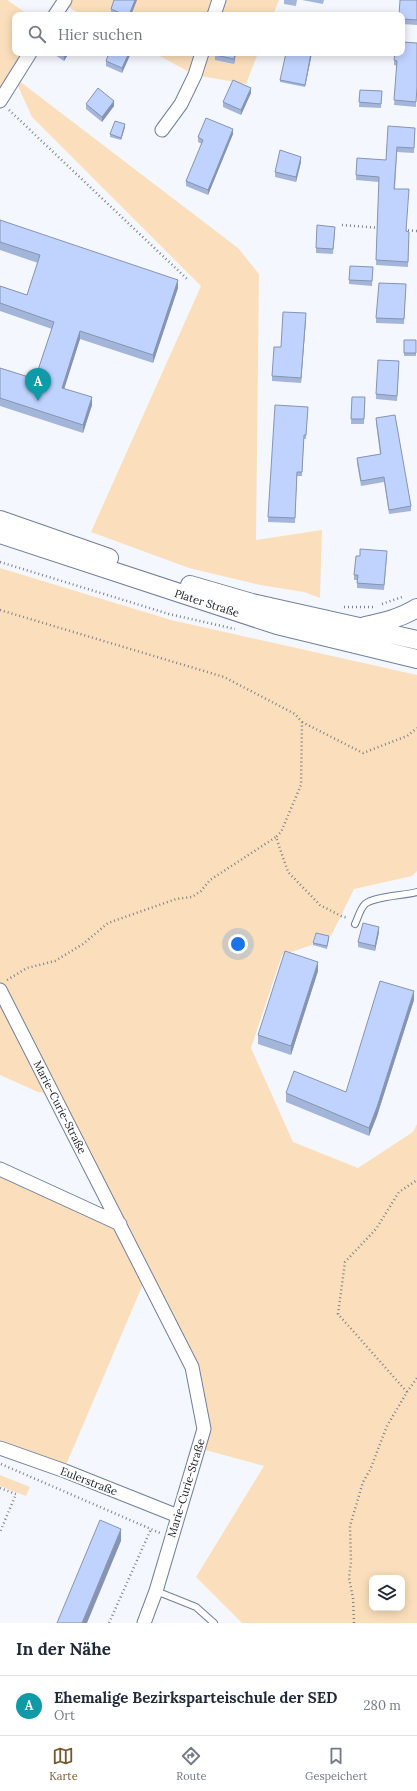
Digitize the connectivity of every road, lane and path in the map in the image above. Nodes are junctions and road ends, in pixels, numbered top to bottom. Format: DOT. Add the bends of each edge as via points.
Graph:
graph roads {
  1 [pos="65,0"];
  2 [pos="219,0"];
  3 [pos="57,12"];
  4 [pos="215,12"];
  5 [pos="28,56"];
  6 [pos="201,56"];
  7 [pos="3,104"];
  8 [pos="162,130"];
  9 [pos="342,225"];
  10 [pos="387,229"];
  11 [pos="402,230"];
  12 [pos="417,231"];
  13 [pos="187,279"];
  14 [pos="0,520"];
  15 [pos="0,534"];
  16 [pos="417,608"];
  17 [pos="0,610"];
  18 [pos="360,627"];
  19 [pos="417,640"];
  20 [pos="417,659"];
  21 [pos="302,722"];
  22 [pos="417,728"];
  23 [pos="276,837"];
  24 [pos="417,892"];
  25 [pos="356,922"];
  26 [pos="3,985"];
  27 [pos="0,1169"];
  28 [pos="417,1180"];
  29 [pos="120,1224"];
  30 [pos="417,1378"];
  31 [pos="407,1392"];
  32 [pos="0,1448"];
  33 [pos="0,1463"];
  34 [pos="0,1488"];
  35 [pos="178,1516"];
  36 [pos="150,1529"];
  37 [pos="0,1532"];
  38 [pos="171,1537"];
  39 [pos="156,1591"];
  40 [pos="109,1623"];
  41 [pos="144,1623"];
  42 [pos="214,1623"];
  43 [pos="354,1623"];
  1 -- 3 [label="street"];
  2 -- 4 [label="street"];
  5 -- 7 [label="street"];
  6 -- 8 [label="street" via="181,104"];
  7 -- 13 [label="path"];
  9 -- 10 [label="path"];
  11 -- 12 [label="path"];
  14 -- 18 [label="street, Plater Straße" via="174,580 252,603"];
  15 -- 20 [label="street, Plater Straße" via="277,625"];
  16 -- 18 [label="street" via="388,622"];
  17 -- 21 [label="path" via="224,677 295,714"];
  18 -- 19 [label="street, Plater Straße"];
  21 -- 22 [label="path" via="363,753 407,736"];
  21 -- 23 [label="path" via="301,785 281,832"];
  23 -- 25 [label="path" via="288,872 320,905"];
  23 -- 26 [label="path" via="210,880 192,897 176,899 108,923 83,944 55,961 27,968"];
  24 -- 25 [label="lane" via="370,901 364,905"];
  26 -- 29 [label="street, Marie-Curie-Straße"];
  27 -- 29 [label="street"];
  28 -- 31 [label="path" via="399,1192 376,1229 345,1262 338,1314"];
  29 -- 35 [label="street, Marie-Curie-Straße" via="192,1367 204,1429"];
  30 -- 31 [label="path"];
  31 -- 43 [label="path" via="387,1426 363,1482 350,1526 349,1578 354,1598"];
  32 -- 35 [label="street, Eulerstraße" via="66,1471"];
  33 -- 36 [label="path"];
  34 -- 37 [label="path" via="16,1494"];
  35 -- 38 [label="street, Marie-Curie-Straße"];
  36 -- 38 [label="path"];
  36 -- 40 [label="path"];
  38 -- 39 [label="street, Marie-Curie-Straße"];
  39 -- 41 [label="street, Marie-Curie-Straße"];
  39 -- 42 [label="lane" via="196,1607"];
}
